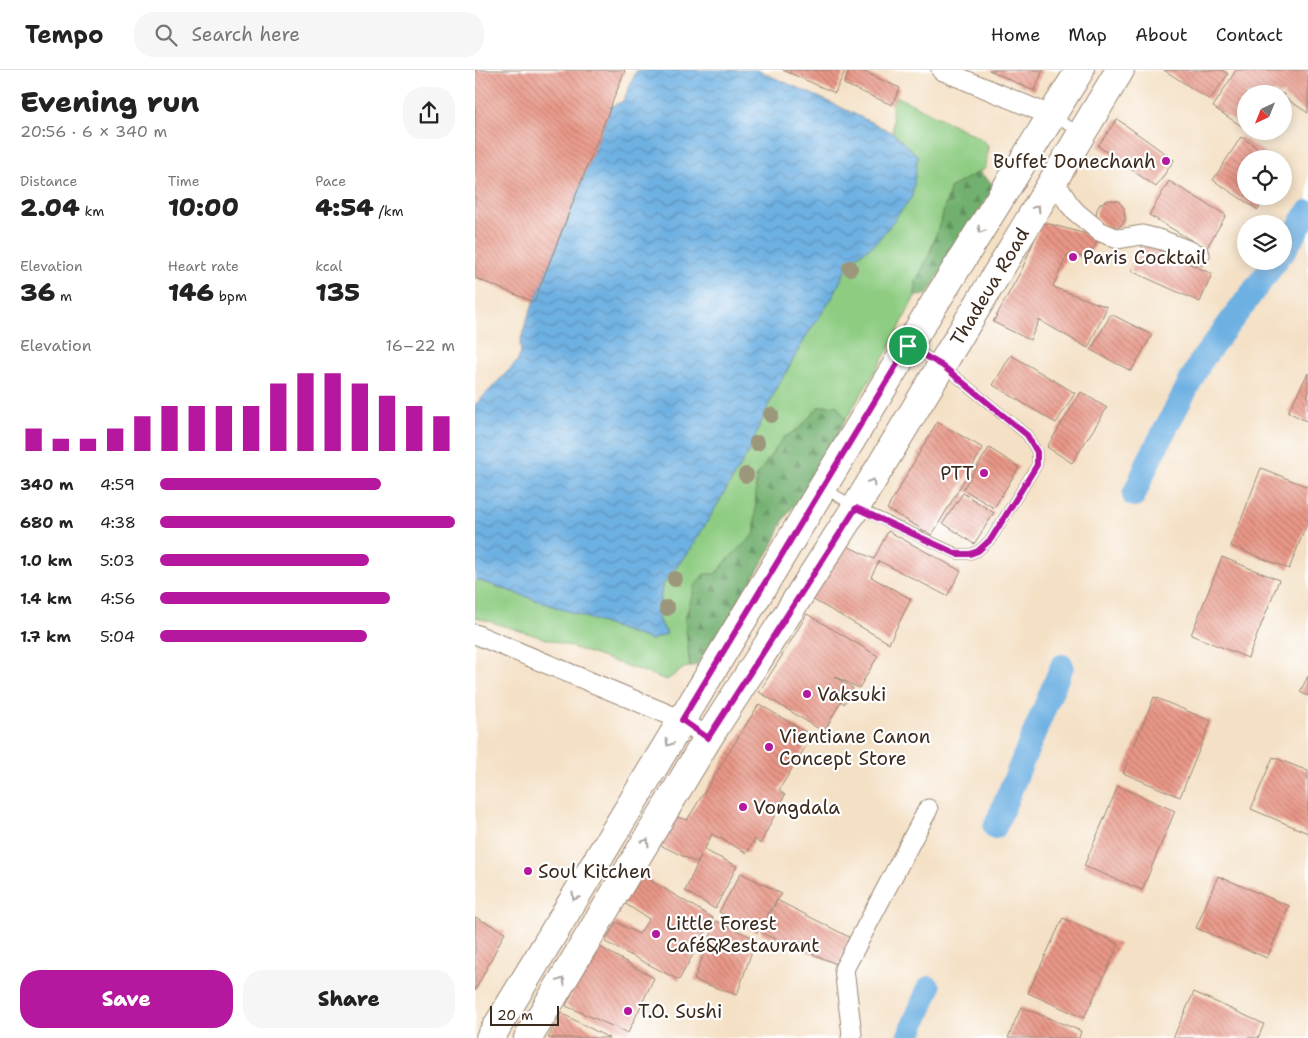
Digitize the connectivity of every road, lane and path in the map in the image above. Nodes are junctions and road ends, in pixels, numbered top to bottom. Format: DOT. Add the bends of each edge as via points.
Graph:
graph roads {
  1 [pos="941,70"];
  2 [pos="1080,70"];
  3 [pos="1120,70"];
  4 [pos="1052,116"];
  5 [pos="1082,132"];
  6 [pos="1054,180"];
  7 [pos="1200,255"];
  8 [pos="908,346"];
  9 [pos="943,366"];
  10 [pos="823,487"];
  11 [pos="856,508"];
  12 [pos="475,634"];
  13 [pos="682,720"];
  14 [pos="708,738"];
  15 [pos="928,809"];
  16 [pos="490,1038"];
  17 [pos="528,1038"];
  18 [pos="851,1038"];
  1 -- 4 [label="street"];
  2 -- 4 [label="main road, Thadeua Road"];
  3 -- 5 [label="main road, Thadeua Road"];
  4 -- 5 [label="lane"];
  4 -- 8 [label="main road, Thadeua Road, one-way"];
  5 -- 6 [label="main road, Thadeua Road"];
  6 -- 7 [label="street" via="1076,212 1099,231 1118,239 1142,235"];
  9 -- 6 [label="main road, Thadeua Road, one-way"];
  8 -- 9 [label="lane"];
  8 -- 10 [label="main road, Thadeua Road"];
  11 -- 9 [label="main road, Thadeua Road, one-way"];
  9 -- 11 [label="lane" via="1027,435 1037,452 1037,465 991,539 970,554 957,554"];
  10 -- 11 [label="lane"];
  10 -- 13 [label="main road, Thadeua Road"];
  11 -- 14 [label="main road, Thadeua Road"];
  12 -- 13 [label="street"];
  13 -- 14 [label="street"];
  13 -- 16 [label="main road, Thadeua Road, one-way"];
  17 -- 14 [label="main road, Thadeua Road, one-way"];
  15 -- 18 [label="street" via="844,969"];
}
